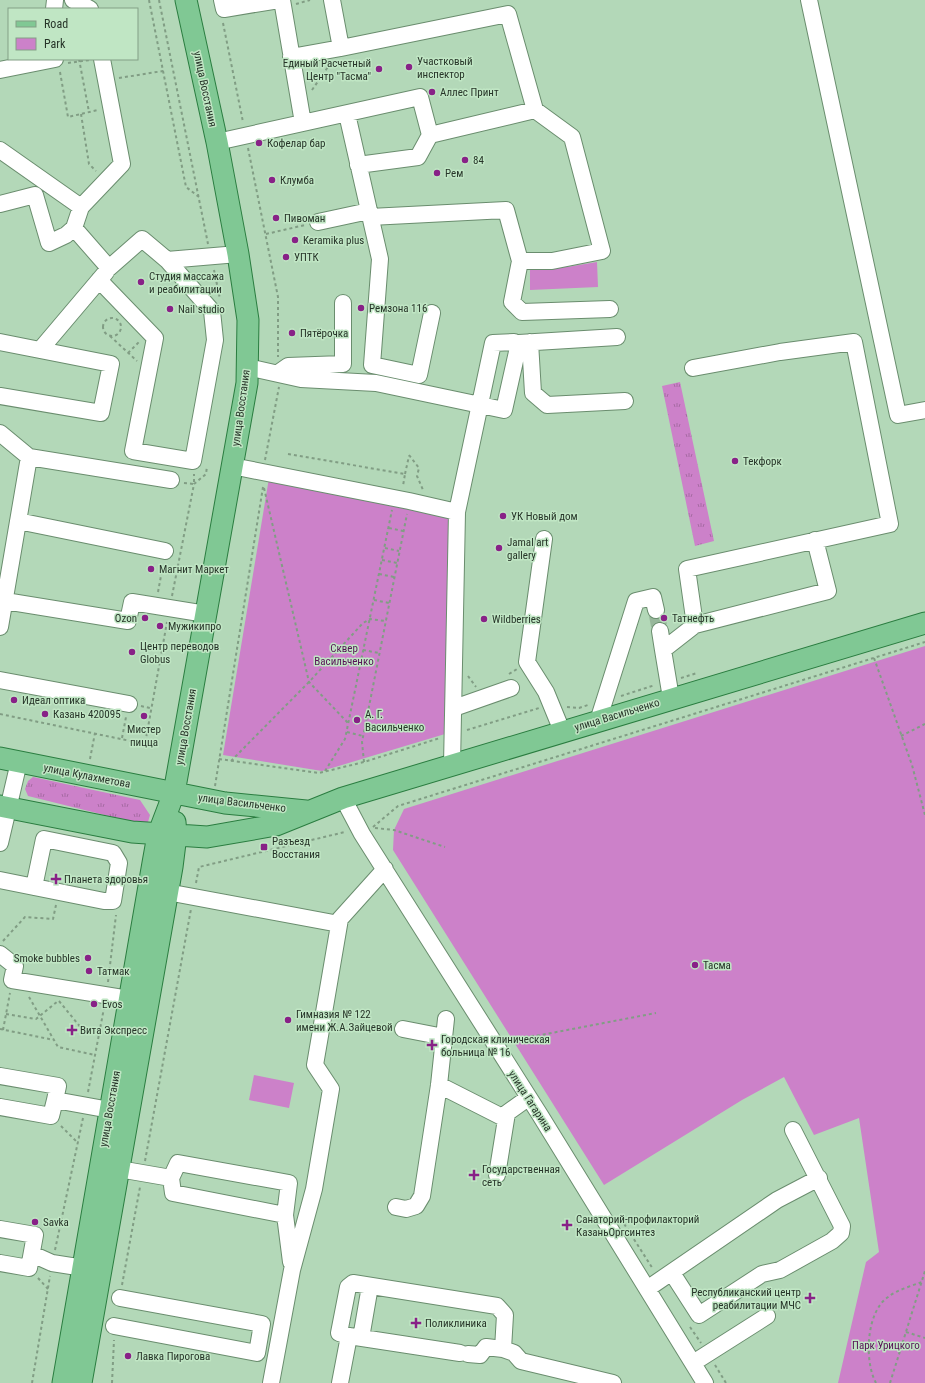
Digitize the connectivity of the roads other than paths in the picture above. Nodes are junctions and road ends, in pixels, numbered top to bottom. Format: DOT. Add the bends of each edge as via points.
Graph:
graph roads {
  1 [pos="73,0"];
  2 [pos="186,0"];
  3 [pos="222,0"];
  4 [pos="279,0"];
  5 [pos="282,0"];
  6 [pos="332,0"];
  7 [pos="809,0"];
  8 [pos="88,8"];
  9 [pos="341,48"];
  10 [pos="291,57"];
  11 [pos="97,60"];
  12 [pos="60,63"];
  13 [pos="0,70"];
  14 [pos="535,110"];
  15 [pos="347,114"];
  16 [pos="304,123"];
  17 [pos="430,134"];
  18 [pos="217,142"];
  19 [pos="0,150"];
  20 [pos="358,165"];
  21 [pos="0,204"];
  22 [pos="81,207"];
  23 [pos="370,214"];
  24 [pos="318,222"];
  25 [pos="74,228"];
  26 [pos="238,254"];
  27 [pos="167,260"];
  28 [pos="520,261"];
  29 [pos="104,274"];
  30 [pos="343,303"];
  31 [pos="610,309"];
  32 [pos="432,313"];
  33 [pos="617,337"];
  34 [pos="0,342"];
  35 [pos="514,342"];
  36 [pos="530,342"];
  37 [pos="40,350"];
  38 [pos="247,367"];
  39 [pos="693,368"];
  40 [pos="278,373"];
  41 [pos="0,396"];
  42 [pos="625,401"];
  43 [pos="481,406"];
  44 [pos="925,410"];
  45 [pos="0,433"];
  46 [pos="29,457"];
  47 [pos="232,466"];
  48 [pos="177,482"];
  49 [pos="457,512"];
  50 [pos="18,521"];
  51 [pos="544,539"];
  52 [pos="815,540"];
  53 [pos="165,551"];
  54 [pos="5,601"];
  55 [pos="656,610"];
  56 [pos="206,614"];
  57 [pos="925,623"];
  58 [pos="695,624"];
  59 [pos="0,627"];
  60 [pos="660,630"];
  61 [pos="663,650"];
  62 [pos="0,680"];
  63 [pos="508,682"];
  64 [pos="670,690"];
  65 [pos="129,704"];
  66 [pos="454,708"];
  67 [pos="598,721"];
  68 [pos="562,731"];
  69 [pos="9,760"];
  70 [pos="452,765"];
  71 [pos="174,793"];
  72 [pos="343,798"];
  73 [pos="4,807"];
  74 [pos="311,811"];
  75 [pos="167,835"];
  76 [pos="0,843"];
  77 [pos="386,870"];
  78 [pos="0,880"];
  79 [pos="34,886"];
  80 [pos="167,892"];
  81 [pos="339,924"];
  82 [pos="0,954"];
  83 [pos="130,999"];
  84 [pos="446,1019"];
  85 [pos="403,1029"];
  86 [pos="444,1037"];
  87 [pos="0,1076"];
  88 [pos="439,1085"];
  89 [pos="528,1098"];
  90 [pos="55,1100"];
  91 [pos="0,1107"];
  92 [pos="110,1110"];
  93 [pos="506,1119"];
  94 [pos="793,1130"];
  95 [pos="119,1169"];
  96 [pos="497,1176"];
  97 [pos="172,1178"];
  98 [pos="819,1178"];
  99 [pos="396,1207"];
  100 [pos="285,1215"];
  101 [pos="0,1229"];
  102 [pos="32,1254"];
  103 [pos="0,1263"];
  104 [pos="84,1268"];
  105 [pos="292,1270"];
  106 [pos="672,1273"];
  107 [pos="370,1286"];
  108 [pos="647,1289"];
  109 [pos="120,1298"];
  110 [pos="767,1316"];
  111 [pos="262,1324"];
  112 [pos="114,1326"];
  113 [pos="280,1328"];
  114 [pos="355,1337"];
  115 [pos="503,1349"];
  116 [pos="693,1363"];
  117 [pos="64,1383"];
  118 [pos="81,1383"];
  119 [pos="271,1383"];
  120 [pos="340,1383"];
  121 [pos="613,1383"];
  122 [pos="705,1383"];
  1 -- 8 [label="street"];
  2 -- 18 [label="main road, улица Восстания"];
  3 -- 4 [label="street" via="224,9"];
  5 -- 10 [label="street"];
  6 -- 9 [label="street"];
  7 -- 44 [label="street" via="898,415"];
  9 -- 10 [label="street"];
  9 -- 14 [label="street" via="508,14"];
  10 -- 16 [label="street"];
  11 -- 22 [label="street" via="111,106 122,164"];
  12 -- 13 [label="street"];
  14 -- 17 [label="street"];
  14 -- 28 [label="street" via="572,138 602,252 552,261"];
  15 -- 16 [label="street"];
  15 -- 17 [label="street" via="420,97"];
  15 -- 20 [label="street"];
  16 -- 18 [label="street"];
  17 -- 20 [label="street" via="418,157"];
  18 -- 26 [label="main road, улица Восстания"];
  19 -- 22 [label="street"];
  20 -- 23 [label="street"];
  21 -- 25 [label="street" via="35,195 49,243"];
  22 -- 25 [label="street"];
  23 -- 24 [label="street"];
  23 -- 28 [label="street" via="506,210"];
  23 -- 32 [label="street" via="380,259 372,366 419,375"];
  25 -- 29 [label="street"];
  26 -- 27 [label="street"];
  26 -- 38 [label="main road, улица Восстания" via="248,320"];
  27 -- 29 [label="street" via="142,239"];
  27 -- 29 [label="street" via="212,311 215,340 200,460 133,451 155,338"];
  28 -- 31 [label="street" via="512,302 522,312"];
  29 -- 37 [label="street"];
  30 -- 40 [label="street" via="342,364 288,366"];
  33 -- 36 [label="street"];
  34 -- 37 [label="street"];
  35 -- 43 [label="street" via="493,343"];
  36 -- 42 [label="street" via="533,393 547,406"];
  36 -- 43 [label="street" via="519,343 504,410"];
  37 -- 41 [label="street" via="111,364 101,413"];
  38 -- 40 [label="street"];
  38 -- 47 [label="main road, улица Восстания" via="247,383"];
  39 -- 52 [label="street" via="854,342 890,524"];
  40 -- 43 [label="street" via="301,379 376,383"];
  43 -- 49 [label="street"];
  45 -- 46 [label="street"];
  46 -- 48 [label="street"];
  46 -- 50 [label="street"];
  47 -- 49 [label="street" via="408,506"];
  47 -- 56 [label="main road, улица Восстания"];
  49 -- 66 [label="street"];
  50 -- 53 [label="street"];
  50 -- 54 [label="street"];
  51 -- 68 [label="street" via="527,662 552,705"];
  52 -- 58 [label="street" via="687,569"];
  52 -- 58 [label="street" via="828,591"];
  54 -- 56 [label="street" via="128,621 132,602"];
  54 -- 59 [label="street"];
  55 -- 67 [label="street" via="653,597 636,601"];
  56 -- 71 [label="main road, улица Восстания"];
  57 -- 64 [label="main road, улица Васильченко"];
  58 -- 61 [label="street"];
  60 -- 61 [label="street"];
  61 -- 64 [label="street"];
  62 -- 65 [label="street"];
  63 -- 66 [label="street"];
  64 -- 67 [label="main road, улица Васильченко"];
  66 -- 70 [label="street"];
  67 -- 68 [label="main road, улица Васильченко"];
  68 -- 70 [label="main road, улица Васильченко"];
  69 -- 71 [label="main road, улица Кулахметова"];
  69 -- 73 [label="street"];
  70 -- 72 [label="main road, улица Васильченко"];
  71 -- 74 [label="main road, улица Васильченко" via="225,803"];
  71 -- 75 [label="main road, улица Восстания"];
  72 -- 74 [label="main road, улица Васильченко"];
  72 -- 77 [label="street, улица Гагарина" via="362,834"];
  73 -- 75 [label="main road" via="132,832"];
  73 -- 76 [label="street"];
  74 -- 75 [label="main road, улица Васильченко" via="276,825 207,838"];
  75 -- 80 [label="main road, улица Восстания"];
  75 -- 83 [label="main road, улица Восстания"];
  77 -- 81 [label="street" via="340,919"];
  77 -- 89 [label="street, улица Гагарина"];
  78 -- 79 [label="street"];
  79 -- 79 [label="street" via="113,901 119,862 113,853 44,839"];
  80 -- 81 [label="street"];
  80 -- 95 [label="main road, улица Восстания"];
  81 -- 105 [label="street" via="315,1065 331,1089 314,1189"];
  82 -- 83 [label="street" via="15,966 16,981"];
  83 -- 92 [label="main road, улица Восстания"];
  84 -- 86 [label="street"];
  85 -- 86 [label="street"];
  86 -- 88 [label="street"];
  87 -- 90 [label="street" via="58,1086"];
  88 -- 93 [label="street"];
  88 -- 99 [label="street" via="422,1196 416,1206 406,1210"];
  89 -- 93 [label="street" via="508,1113"];
  89 -- 108 [label="street, улица Гагарина"];
  90 -- 91 [label="street" via="52,1116"];
  90 -- 92 [label="street"];
  92 -- 104 [label="main road, улица Восстания"];
  93 -- 96 [label="street"];
  94 -- 98 [label="street"];
  95 -- 97 [label="street"];
  95 -- 118 [label="main road, улица Восстания"];
  97 -- 100 [label="street" via="173,1193"];
  97 -- 100 [label="street" via="178,1163 289,1183"];
  98 -- 106 [label="street" via="777,1200"];
  98 -- 106 [label="street" via="842,1226 841,1233 832,1241 780,1270 762,1274 699,1315"];
  100 -- 105 [label="street"];
  101 -- 102 [label="street" via="35,1235"];
  102 -- 103 [label="street" via="29,1268"];
  102 -- 104 [label="street" via="52,1263"];
  104 -- 117 [label="main road, улица Восстания"];
  105 -- 113 [label="street"];
  106 -- 108 [label="street"];
  107 -- 114 [label="street"];
  107 -- 114 [label="street" via="352,1283 348,1287 339,1333"];
  107 -- 115 [label="street" via="497,1306 505,1315"];
  108 -- 116 [label="street, улица Гагарина"];
  109 -- 111 [label="street"];
  110 -- 116 [label="street"];
  111 -- 112 [label="street" via="257,1353"];
  111 -- 113 [label="street"];
  113 -- 119 [label="street"];
  114 -- 115 [label="street" via="464,1354 480,1355 486,1347"];
  114 -- 120 [label="street"];
  115 -- 121 [label="street" via="514,1353 521,1361"];
  116 -- 122 [label="street, улица Гагарина"];
}
